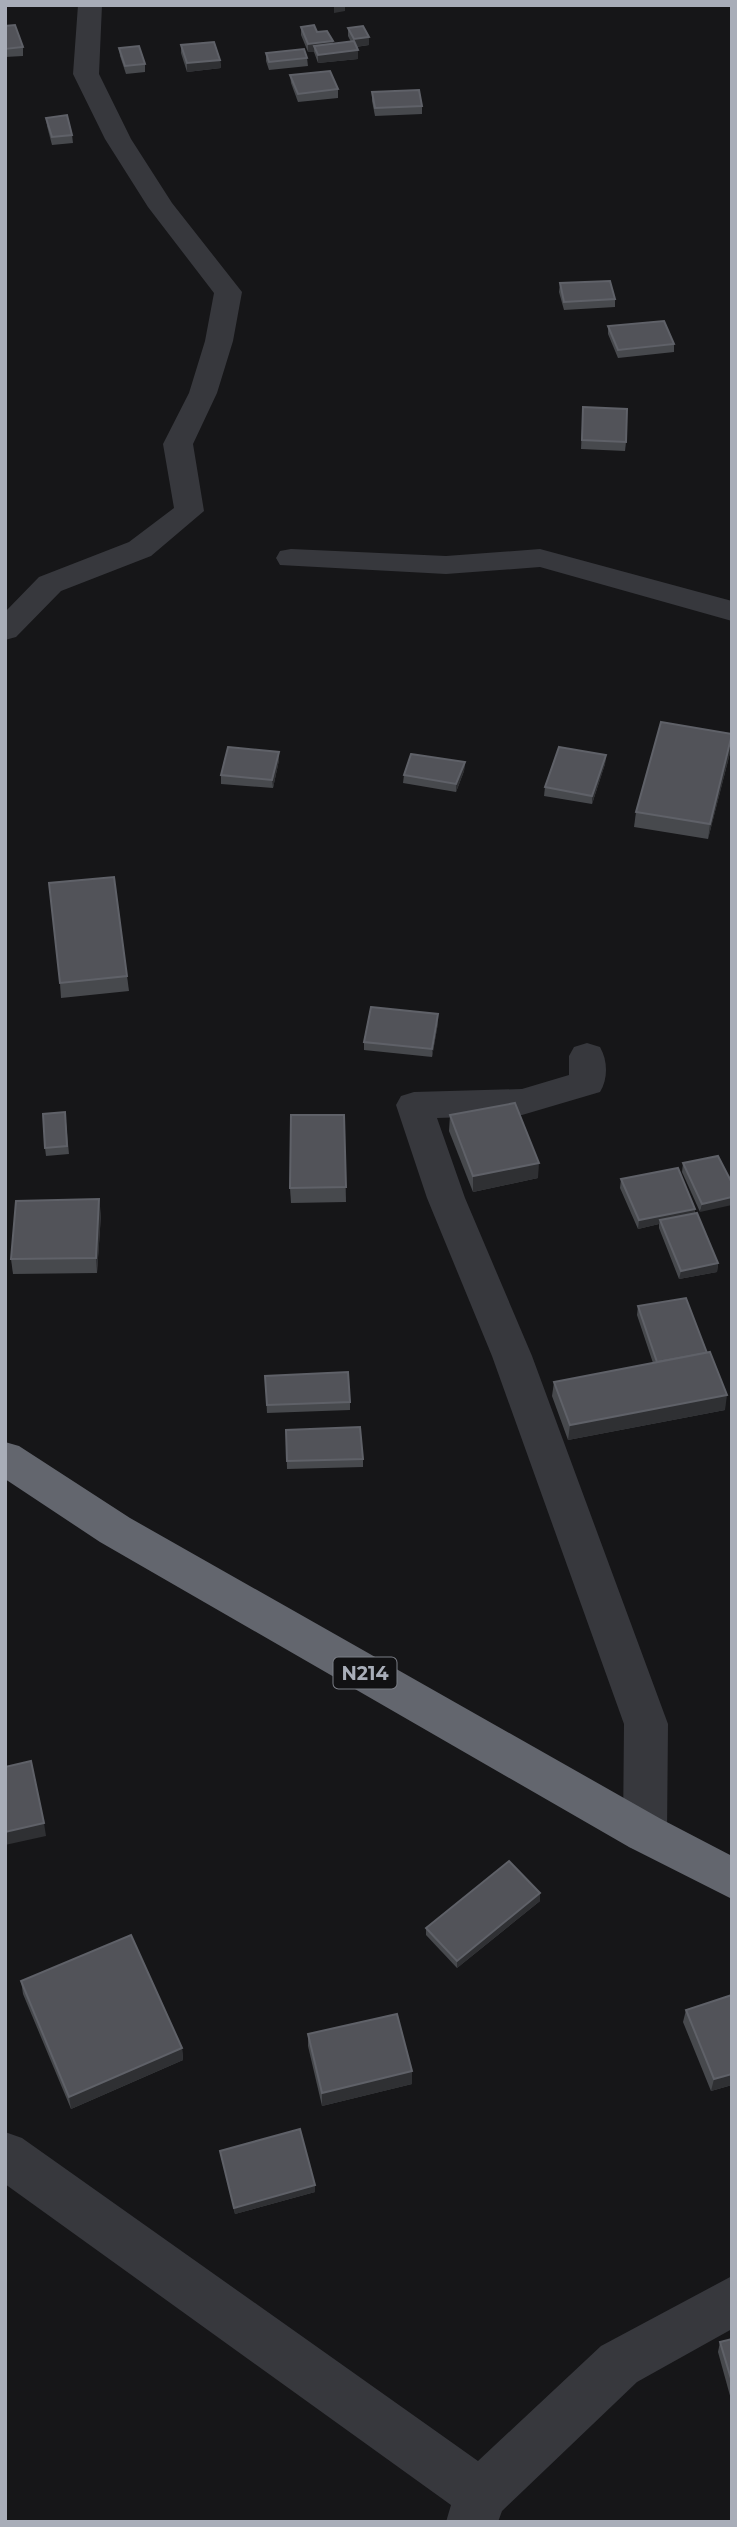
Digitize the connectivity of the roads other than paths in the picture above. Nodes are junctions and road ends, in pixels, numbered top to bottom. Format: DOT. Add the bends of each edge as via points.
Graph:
graph roads {
  1 [pos="90,5"];
  2 [pos="291,558"];
  3 [pos="732,587"];
  4 [pos="669,595"];
  5 [pos="732,611"];
  6 [pos="5,630"];
  7 [pos="587,1056"];
  8 [pos="5,1458"];
  9 [pos="645,1833"];
  10 [pos="732,1879"];
  11 [pos="5,2155"];
  12 [pos="732,2301"];
  13 [pos="477,2509"];
  1 -- 6 [label="street" via="86,74 118,139 161,207 228,292 204,393 178,444 189,512 140,549 50,584"];
  2 -- 4 [label="street" via="446,565 540,558"];
  3 -- 4 [label="street"];
  4 -- 5 [label="street"];
  7 -- 9 [label="street" via="587,1083 522,1102 414,1105 446,1198 512,1356 646,1724"];
  8 -- 9 [label="highway, N214" via="115,1530"];
  9 -- 10 [label="highway, N214"];
  11 -- 13 [label="street"];
  12 -- 13 [label="street" via="619,2364"];
}
